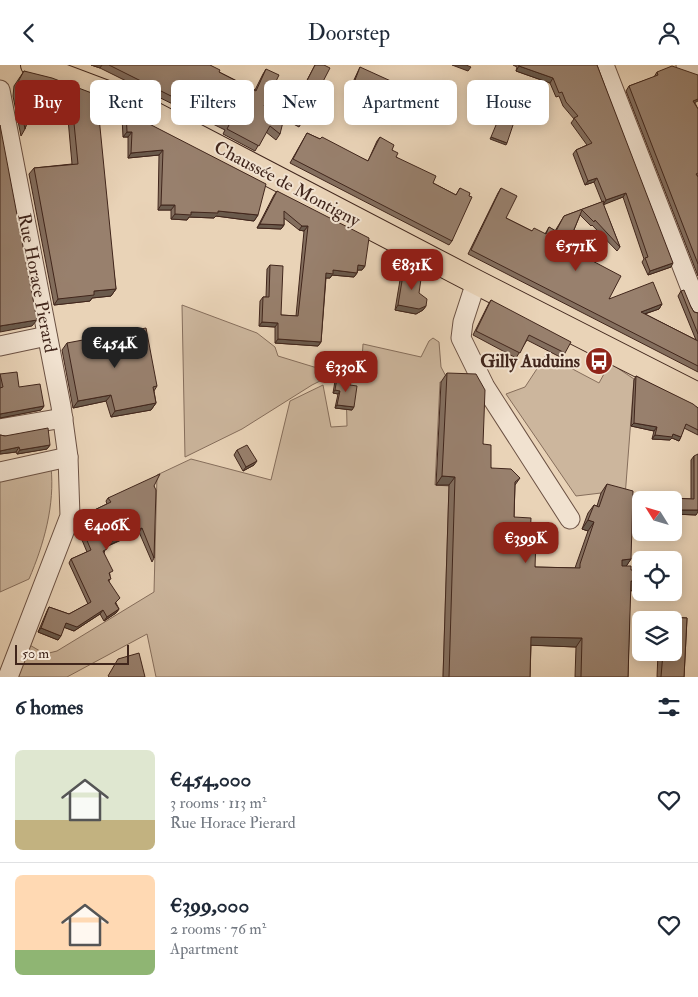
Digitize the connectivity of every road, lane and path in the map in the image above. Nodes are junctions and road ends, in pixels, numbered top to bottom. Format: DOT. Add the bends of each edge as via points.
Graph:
graph roads {
  1 [pos="32,65"];
  2 [pos="604,65"];
  3 [pos="686,65"];
  4 [pos="698,69"];
  5 [pos="0,90"];
  6 [pos="476,282"];
  7 [pos="698,307"];
  8 [pos="47,336"];
  9 [pos="0,346"];
  10 [pos="698,395"];
  11 [pos="63,418"];
  12 [pos="0,429"];
  13 [pos="68,457"];
  14 [pos="0,472"];
  15 [pos="570,519"];
  16 [pos="8,677"];
  1 -- 6 [label="main road, Chaussée de Montigny" via="131,103"];
  2 -- 7 [label="street"];
  3 -- 4 [label="street"];
  5 -- 8 [label="street, Rue Horace Pierard"];
  6 -- 10 [label="main road, Chaussée de Montigny"];
  6 -- 15 [label="street" via="463,322 462,338 486,387"];
  8 -- 9 [label="street"];
  8 -- 11 [label="street, Rue Horace Pierard"];
  11 -- 12 [label="street"];
  11 -- 13 [label="street, Rue Horace Pierard"];
  13 -- 14 [label="street"];
  13 -- 16 [label="street, Rue Horace Pierard" via="70,516"];
}
